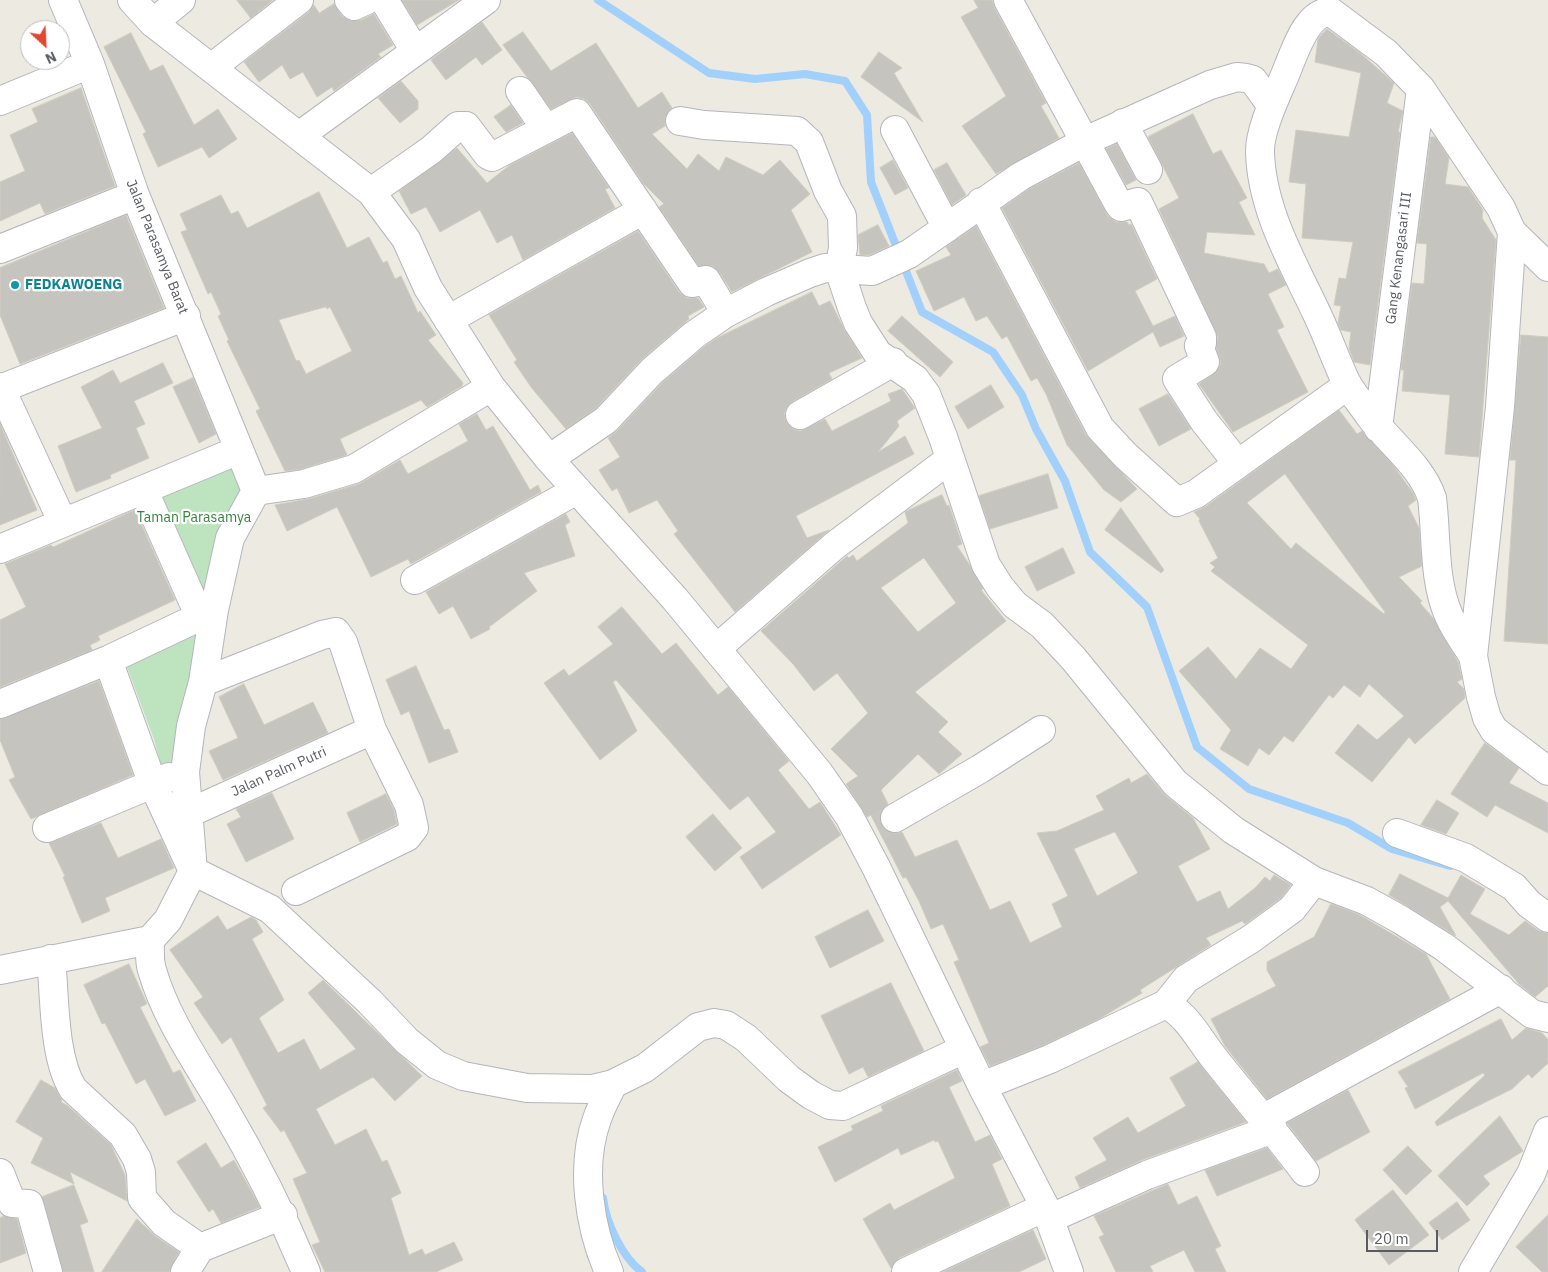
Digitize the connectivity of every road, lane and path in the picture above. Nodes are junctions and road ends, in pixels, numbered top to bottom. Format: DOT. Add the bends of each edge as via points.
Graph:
graph roads {
  1 [pos="63,0"];
  2 [pos="132,0"];
  3 [pos="181,0"];
  4 [pos="299,0"];
  5 [pos="350,0"];
  6 [pos="366,0"];
  7 [pos="384,0"];
  8 [pos="486,0"];
  9 [pos="1008,0"];
  10 [pos="153,23"];
  11 [pos="415,51"];
  12 [pos="90,64"];
  13 [pos="211,68"];
  14 [pos="1421,89"];
  15 [pos="520,91"];
  16 [pos="0,100"];
  17 [pos="1272,106"];
  18 [pos="680,121"];
  19 [pos="1122,123"];
  20 [pos="546,129"];
  21 [pos="895,130"];
  22 [pos="299,136"];
  23 [pos="1085,141"];
  24 [pos="1148,170"];
  25 [pos="371,192"];
  26 [pos="135,195"];
  27 [pos="981,202"];
  28 [pos="643,210"];
  29 [pos="947,228"];
  30 [pos="1512,232"];
  31 [pos="0,249"];
  32 [pos="1548,267"];
  33 [pos="839,269"];
  34 [pos="726,313"];
  35 [pos="186,316"];
  36 [pos="448,320"];
  37 [pos="893,362"];
  38 [pos="1348,385"];
  39 [pos="491,387"];
  40 [pos="0,388"];
  41 [pos="800,414"];
  42 [pos="1378,428"];
  43 [pos="239,450"];
  44 [pos="549,459"];
  45 [pos="950,459"];
  46 [pos="1238,464"];
  47 [pos="144,490"];
  48 [pos="577,490"];
  49 [pos="256,491"];
  50 [pos="63,523"];
  51 [pos="0,549"];
  52 [pos="414,580"];
  53 [pos="207,613"];
  54 [pos="716,649"];
  55 [pos="1473,656"];
  56 [pos="108,660"];
  57 [pos="202,682"];
  58 [pos="0,704"];
  59 [pos="372,730"];
  60 [pos="1041,730"];
  61 [pos="1548,771"];
  62 [pos="185,772"];
  63 [pos="152,782"];
  64 [pos="187,814"];
  65 [pos="877,827"];
  66 [pos="47,828"];
  67 [pos="1397,833"];
  68 [pos="193,870"];
  69 [pos="1314,881"];
  70 [pos="296,891"];
  71 [pos="1548,918"];
  72 [pos="150,940"];
  73 [pos="51,959"];
  74 [pos="0,970"];
  75 [pos="1501,989"];
  76 [pos="1166,1004"];
  77 [pos="1548,1018"];
  78 [pos="964,1049"];
  79 [pos="613,1084"];
  80 [pos="982,1086"];
  81 [pos="1269,1123"];
  82 [pos="1548,1131"];
  83 [pos="1305,1172"];
  84 [pos="0,1173"];
  85 [pos="1047,1213"];
  86 [pos="282,1215"];
  87 [pos="200,1248"];
  88 [pos="48,1272"];
  89 [pos="186,1272"];
  90 [pos="306,1272"];
  91 [pos="609,1272"];
  92 [pos="906,1272"];
  93 [pos="1069,1272"];
  94 [pos="1473,1272"];
  1 -- 12 [label="street, Jalan Parasamya Barat"];
  2 -- 10 [label="street"];
  3 -- 10 [label="street"];
  4 -- 13 [label="street"];
  5 -- 6 [label="street" via="354,6"];
  7 -- 11 [label="street"];
  8 -- 11 [label="street"];
  9 -- 23 [label="street"];
  10 -- 13 [label="street"];
  11 -- 22 [label="street"];
  12 -- 16 [label="street"];
  12 -- 26 [label="street, Jalan Parasamya Barat"];
  13 -- 22 [label="street"];
  14 -- 17 [label="street" via="1386,53 1331,12 1325,12 1302,34"];
  14 -- 30 [label="street" via="1501,208"];
  14 -- 42 [label="street, Gang Kenangasari III"];
  15 -- 20 [label="street"];
  17 -- 19 [label="street" via="1253,80 1237,77 1210,85"];
  17 -- 38 [label="street" via="1260,149 1262,180 1292,263"];
  18 -- 33 [label="street" via="797,131 804,135 842,216 843,248"];
  19 -- 23 [label="street"];
  19 -- 24 [label="street"];
  20 -- 25 [label="street" via="492,157 466,126 458,126 431,150"];
  20 -- 28 [label="street" via="573,114 579,115"];
  21 -- 29 [label="street"];
  22 -- 25 [label="street"];
  23 -- 27 [label="street"];
  23 -- 46 [label="street" via="1121,207 1138,202 1189,308 1202,337 1199,346 1206,362 1177,379 1204,421"];
  25 -- 36 [label="street" via="406,239 428,288"];
  26 -- 31 [label="street"];
  26 -- 35 [label="street, Jalan Parasamya Barat"];
  27 -- 29 [label="street"];
  27 -- 46 [label="street" via="1100,428 1110,440 1177,502 1196,494"];
  28 -- 34 [label="street" via="692,283 706,280"];
  28 -- 36 [label="street"];
  29 -- 33 [label="street" via="902,258 872,271"];
  30 -- 32 [label="street"];
  30 -- 55 [label="street" via="1500,407"];
  33 -- 34 [label="street" via="810,272"];
  33 -- 37 [label="street" via="858,323 878,354"];
  34 -- 44 [label="street" via="652,370 606,420"];
  35 -- 40 [label="street"];
  35 -- 43 [label="street, Jalan Parasamya Barat"];
  36 -- 39 [label="street"];
  37 -- 41 [label="street"];
  37 -- 45 [label="street" via="915,379 926,394"];
  38 -- 42 [label="street"];
  38 -- 46 [label="street"];
  39 -- 44 [label="street"];
  39 -- 49 [label="street" via="354,469 304,484"];
  40 -- 50 [label="street"];
  42 -- 55 [label="street" via="1428,487 1432,498 1443,600 1449,617"];
  43 -- 47 [label="street"];
  43 -- 49 [label="street, Jalan Parasamya Barat"];
  44 -- 48 [label="street"];
  45 -- 54 [label="street" via="834,546"];
  45 -- 69 [label="street" via="986,565 1000,587 1073,658 1175,783 1233,830"];
  47 -- 50 [label="street"];
  47 -- 53 [label="street"];
  48 -- 52 [label="street"];
  48 -- 54 [label="street"];
  49 -- 53 [label="street" via="230,538"];
  50 -- 51 [label="street"];
  53 -- 56 [label="street"];
  53 -- 57 [label="street"];
  54 -- 65 [label="street" via="819,773"];
  55 -- 61 [label="street" via="1486,718 1494,730"];
  56 -- 58 [label="street"];
  56 -- 63 [label="street"];
  57 -- 59 [label="street" via="336,632 343,642"];
  57 -- 62 [label="street" via="191,726"];
  59 -- 64 [label="street, Jalan Palm Putri"];
  59 -- 70 [label="street" via="409,805 414,828 407,837"];
  60 -- 65 [label="street" via="980,769"];
  62 -- 63 [label="street"];
  62 -- 64 [label="street"];
  63 -- 66 [label="street"];
  63 -- 68 [label="street"];
  64 -- 68 [label="street"];
  65 -- 78 [label="street"];
  67 -- 71 [label="street" via="1466,858 1514,887"];
  68 -- 72 [label="street" via="168,920"];
  68 -- 79 [label="street" via="270,909 407,1041 437,1064 463,1076 527,1088 592,1089"];
  69 -- 75 [label="street" via="1367,901 1401,920"];
  69 -- 76 [label="street" via="1292,909 1186,979"];
  72 -- 73 [label="street"];
  72 -- 86 [label="street" via="151,968 163,1000"];
  73 -- 74 [label="street"];
  73 -- 87 [label="street" via="60,1059 68,1081 126,1140 141,1172 142,1198 164,1223"];
  75 -- 77 [label="street" via="1532,1014"];
  75 -- 81 [label="street"];
  76 -- 80 [label="street" via="1050,1059"];
  76 -- 81 [label="street" via="1186,1018"];
  78 -- 79 [label="street" via="842,1106 830,1105 789,1079 734,1029 708,1023 645,1068"];
  78 -- 80 [label="street"];
  79 -- 91 [label="street" via="596,1120 589,1154 590,1204"];
  80 -- 85 [label="street"];
  81 -- 83 [label="street"];
  81 -- 85 [label="street"];
  82 -- 94 [label="street" via="1531,1174"];
  84 -- 88 [label="street" via="12,1203 29,1204"];
  85 -- 92 [label="street"];
  85 -- 93 [label="street"];
  86 -- 87 [label="street"];
  86 -- 90 [label="street"];
  87 -- 89 [label="street"];
}
